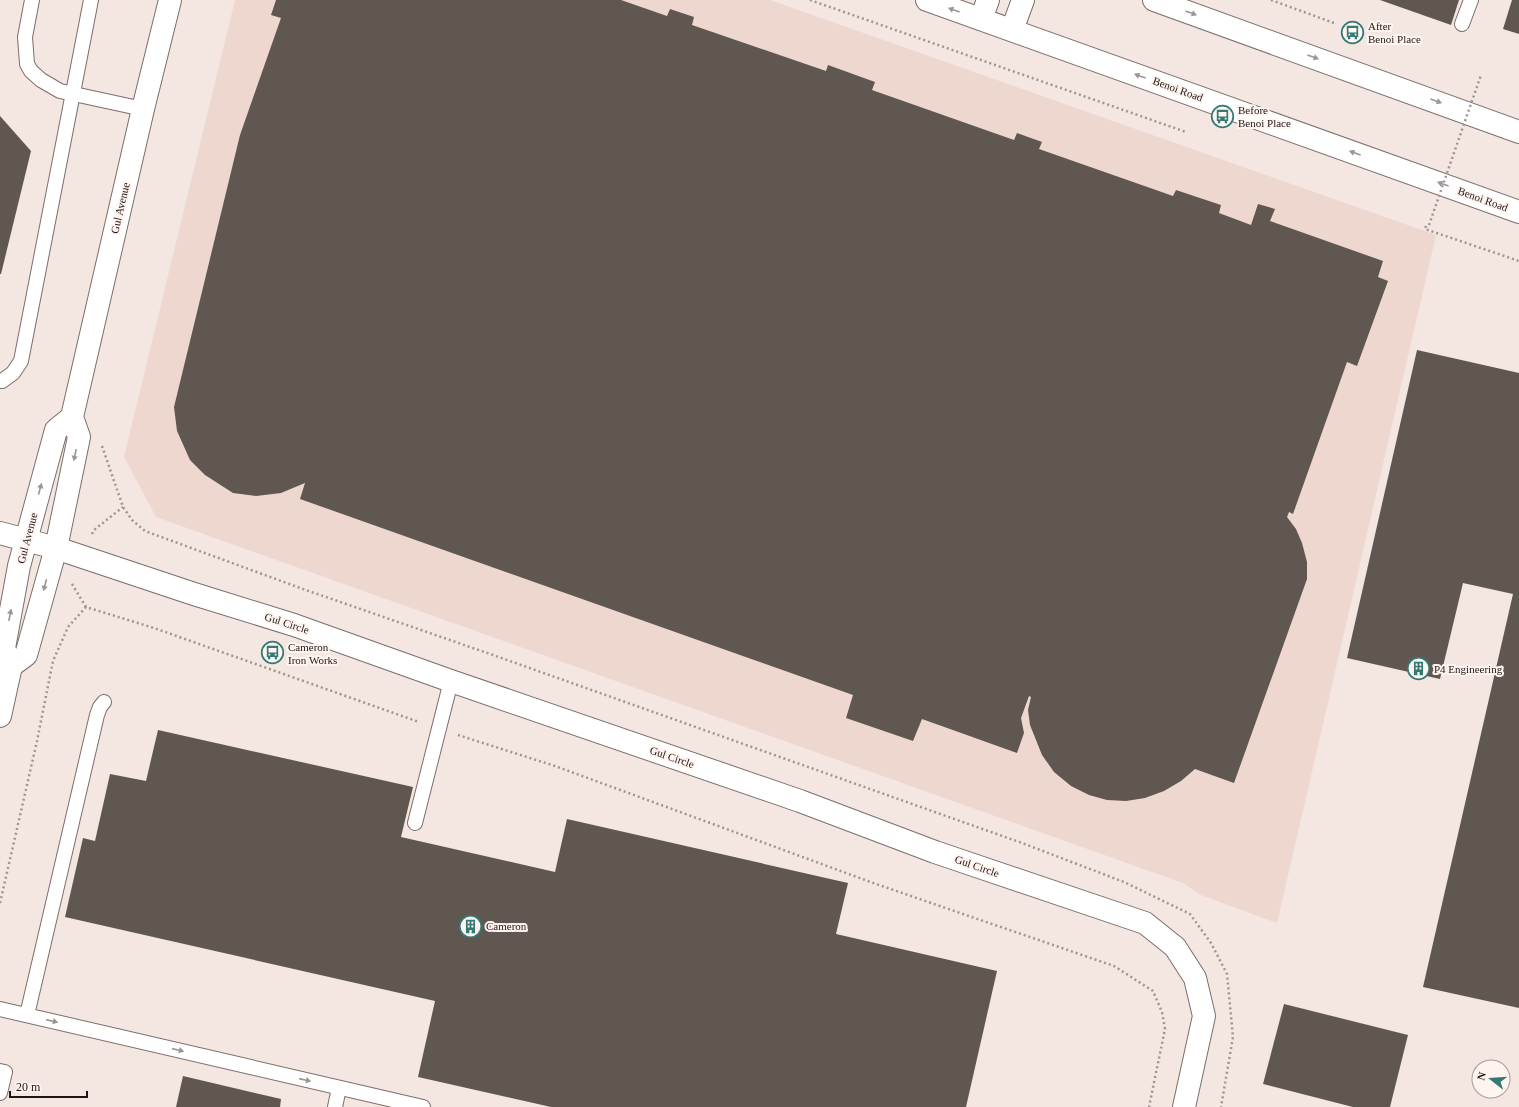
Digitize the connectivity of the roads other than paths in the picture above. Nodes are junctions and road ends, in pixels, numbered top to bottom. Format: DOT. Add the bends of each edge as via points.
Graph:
graph roads {
  1 [pos="32,0"];
  2 [pos="91,0"];
  3 [pos="170,0"];
  4 [pos="928,0"];
  5 [pos="1023,0"];
  6 [pos="1154,0"];
  7 [pos="1471,0"];
  8 [pos="985,10"];
  9 [pos="1462,24"];
  10 [pos="1012,30"];
  11 [pos="73,94"];
  12 [pos="143,109"];
  13 [pos="1519,132"];
  14 [pos="1519,212"];
  15 [pos="0,381"];
  16 [pos="72,417"];
  17 [pos="0,533"];
  18 [pos="26,540"];
  19 [pos="56,548"];
  20 [pos="11,666"];
  21 [pos="451,681"];
  22 [pos="104,702"];
  23 [pos="0,716"];
  24 [pos="415,823"];
  25 [pos="0,1009"];
  26 [pos="27,1015"];
  27 [pos="0,1071"];
  28 [pos="339,1088"];
  29 [pos="0,1093"];
  30 [pos="335,1107"];
  31 [pos="423,1107"];
  32 [pos="1184,1107"];
  1 -- 11 [label="lane" via="25,37 27,64 31,71 50,86"];
  2 -- 11 [label="lane"];
  3 -- 12 [label="street, Gul Avenue"];
  8 -- 4 [label="street, Benoi Road, one-way"];
  5 -- 10 [label="street"];
  6 -- 13 [label="street, one-way"];
  7 -- 9 [label="lane"];
  8 -- 10 [label="street, Benoi Road"];
  14 -- 10 [label="street, Benoi Road, one-way"];
  11 -- 12 [label="lane"];
  11 -- 15 [label="lane" via="20,361 13,372"];
  12 -- 16 [label="street, Gul Avenue"];
  18 -- 16 [label="street, Gul Avenue, one-way" via="56,430"];
  16 -- 19 [label="street, one-way" via="79,437"];
  17 -- 18 [label="street, Gul Circle"];
  18 -- 19 [label="street, Gul Circle"];
  20 -- 18 [label="street, Gul Avenue, one-way" via="4,648"];
  19 -- 20 [label="street, one-way" via="26,655"];
  19 -- 21 [label="street, Gul Circle" via="294,625"];
  20 -- 23 [label="street"];
  21 -- 24 [label="lane"];
  21 -- 32 [label="street, Gul Circle" via="800,802 935,852 1145,923 1175,947 1197,978 1204,1016"];
  22 -- 26 [label="lane" via="97,715"];
  25 -- 26 [label="lane"];
  26 -- 28 [label="lane, one-way"];
  27 -- 29 [label="lane" via="5,1072"];
  28 -- 30 [label="lane"];
  28 -- 31 [label="lane"];
}
